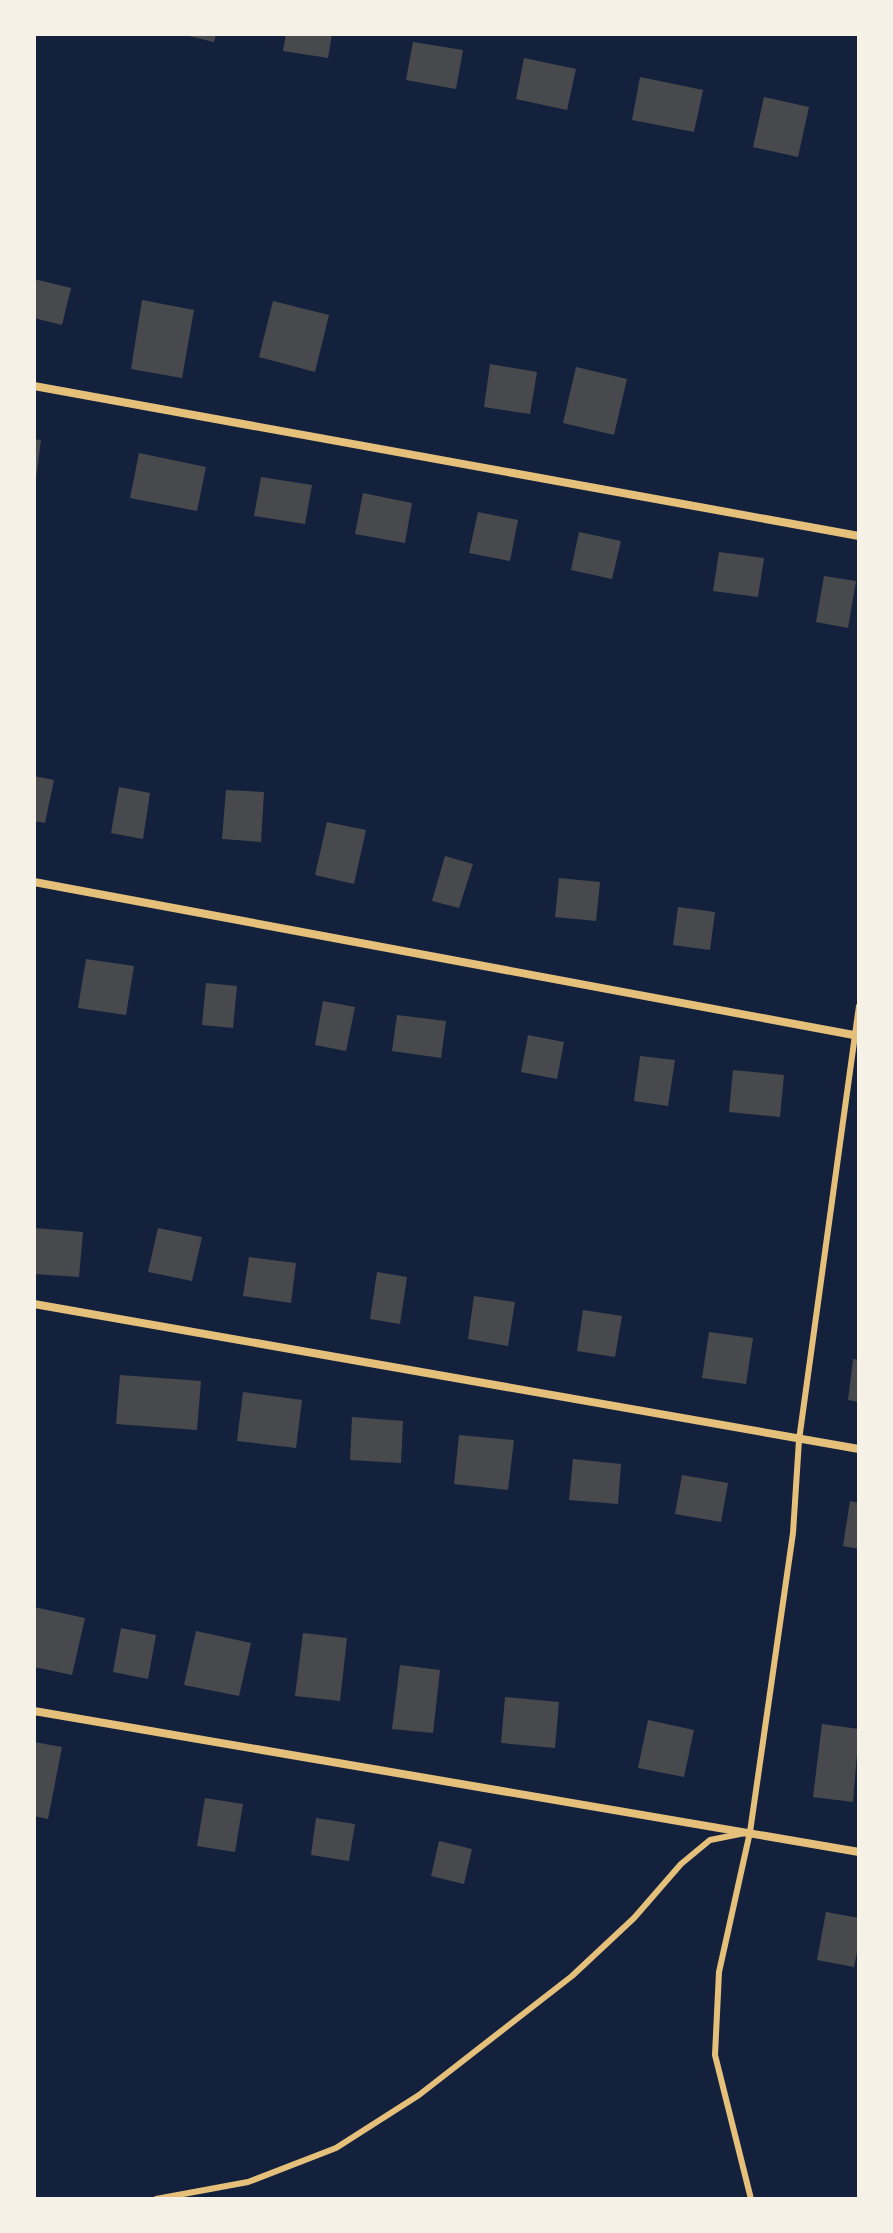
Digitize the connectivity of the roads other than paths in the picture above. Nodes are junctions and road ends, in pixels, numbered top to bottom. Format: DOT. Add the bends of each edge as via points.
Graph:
graph roads {
  1 [pos="34,386"];
  2 [pos="859,536"];
  3 [pos="34,882"];
  4 [pos="859,1006"];
  5 [pos="857,1036"];
  6 [pos="34,1304"];
  7 [pos="799,1440"];
  8 [pos="859,1449"];
  9 [pos="34,1711"];
  10 [pos="750,1832"];
  11 [pos="859,1852"];
  12 [pos="156,2199"];
  13 [pos="751,2199"];
  1 -- 2 [label="street"];
  3 -- 5 [label="street"];
  4 -- 5 [label="lane"];
  5 -- 7 [label="lane"];
  6 -- 7 [label="street"];
  7 -- 8 [label="street"];
  7 -- 10 [label="lane" via="793,1533"];
  9 -- 10 [label="street"];
  10 -- 11 [label="street"];
  10 -- 12 [label="lane" via="710,1840 572,1976 419,2095 336,2148 248,2182"];
  10 -- 13 [label="lane" via="719,1972 715,2055"];
}
